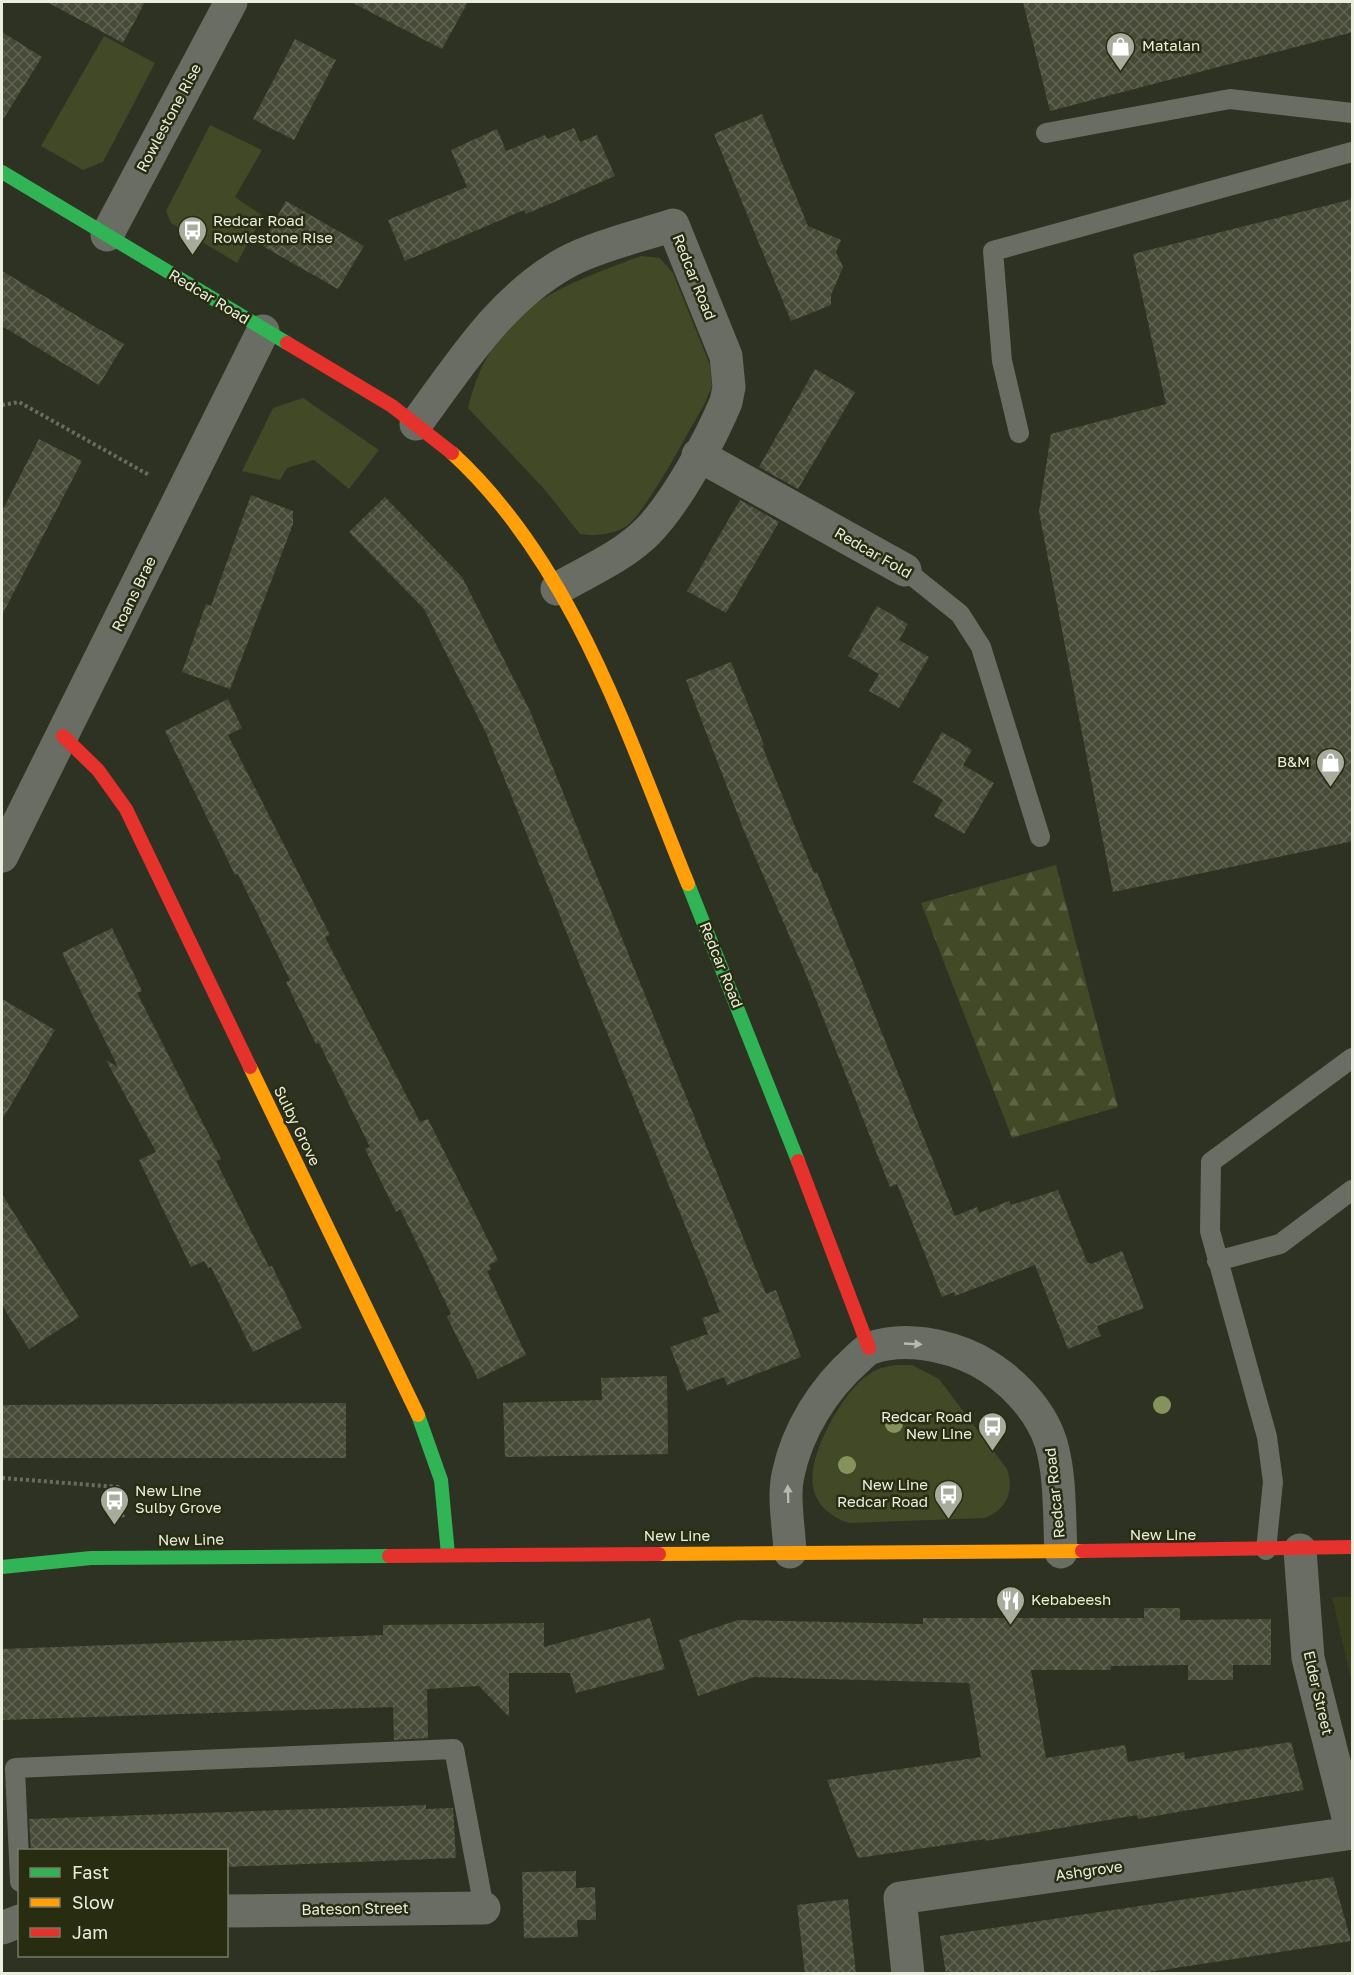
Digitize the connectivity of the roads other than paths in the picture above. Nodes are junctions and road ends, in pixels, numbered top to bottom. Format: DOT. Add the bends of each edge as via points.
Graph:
graph roads {
  1 [pos="231,2"];
  2 [pos="1353,113"];
  3 [pos="1046,133"];
  4 [pos="1353,152"];
  5 [pos="2,172"];
  6 [pos="107,235"];
  7 [pos="263,331"];
  8 [pos="416,424"];
  9 [pos="1019,433"];
  10 [pos="698,455"];
  11 [pos="904,570"];
  12 [pos="556,589"];
  13 [pos="63,736"];
  14 [pos="1040,837"];
  15 [pos="2,856"];
  16 [pos="1353,1058"];
  17 [pos="1353,1190"];
  18 [pos="1216,1261"];
  19 [pos="870,1348"];
  20 [pos="1353,1547"];
  21 [pos="1266,1550"];
  22 [pos="1300,1550"];
  23 [pos="790,1552"];
  24 [pos="1061,1552"];
  25 [pos="448,1554"];
  26 [pos="2,1567"];
  27 [pos="1353,1833"];
  28 [pos="19,1849"];
  29 [pos="484,1908"];
  30 [pos="228,1911"];
  31 [pos="18,1923"];
  32 [pos="2,1928"];
  33 [pos="908,1974"];
  1 -- 6 [label="street, Rowlestone Rise"];
  2 -- 3 [label="lane" via="1230,99"];
  4 -- 9 [label="lane" via="993,250 1002,361"];
  5 -- 6 [label="street, Redcar Road"];
  6 -- 7 [label="street, Redcar Road"];
  7 -- 8 [label="street, Redcar Road"];
  7 -- 13 [label="street, Roans Brae"];
  8 -- 10 [label="street, Redcar Road" via="483,333 521,292 567,262 673,225 729,371 726,402"];
  8 -- 12 [label="street, Redcar Road" via="459,459 497,500"];
  10 -- 11 [label="street, Redcar Fold"];
  10 -- 12 [label="street, Redcar Road" via="667,507 646,533"];
  11 -- 14 [label="lane, Redcar Fold" via="960,614 981,647"];
  12 -- 19 [label="street, Redcar Road" via="608,686 763,1068"];
  13 -- 15 [label="street, Roans Brae"];
  13 -- 25 [label="street, Sulby Grove" via="88,757 126,809 426,1432 441,1480"];
  16 -- 18 [label="lane" via="1211,1162 1210,1231"];
  17 -- 18 [label="lane" via="1280,1244"];
  18 -- 21 [label="lane" via="1267,1437 1273,1482"];
  23 -- 19 [label="street, one-way" via="788,1477 796,1447 826,1393"];
  19 -- 24 [label="street, Redcar Road, one-way" via="901,1343 933,1345 992,1368 1017,1389 1037,1414 1051,1443"];
  20 -- 22 [label="street, New Line"];
  21 -- 22 [label="street, New Line"];
  21 -- 24 [label="street, New Line"];
  22 -- 27 [label="street, Elder Street" via="1308,1658"];
  23 -- 24 [label="street, New Line"];
  23 -- 25 [label="street, New Line"];
  25 -- 26 [label="street, New Line" via="91,1558"];
  27 -- 33 [label="street, Ashgrove" via="900,1898"];
  28 -- 29 [label="lane" via="15,1768 454,1749"];
  29 -- 30 [label="street, Bateson Street"];
  31 -- 32 [label="street"];
}
